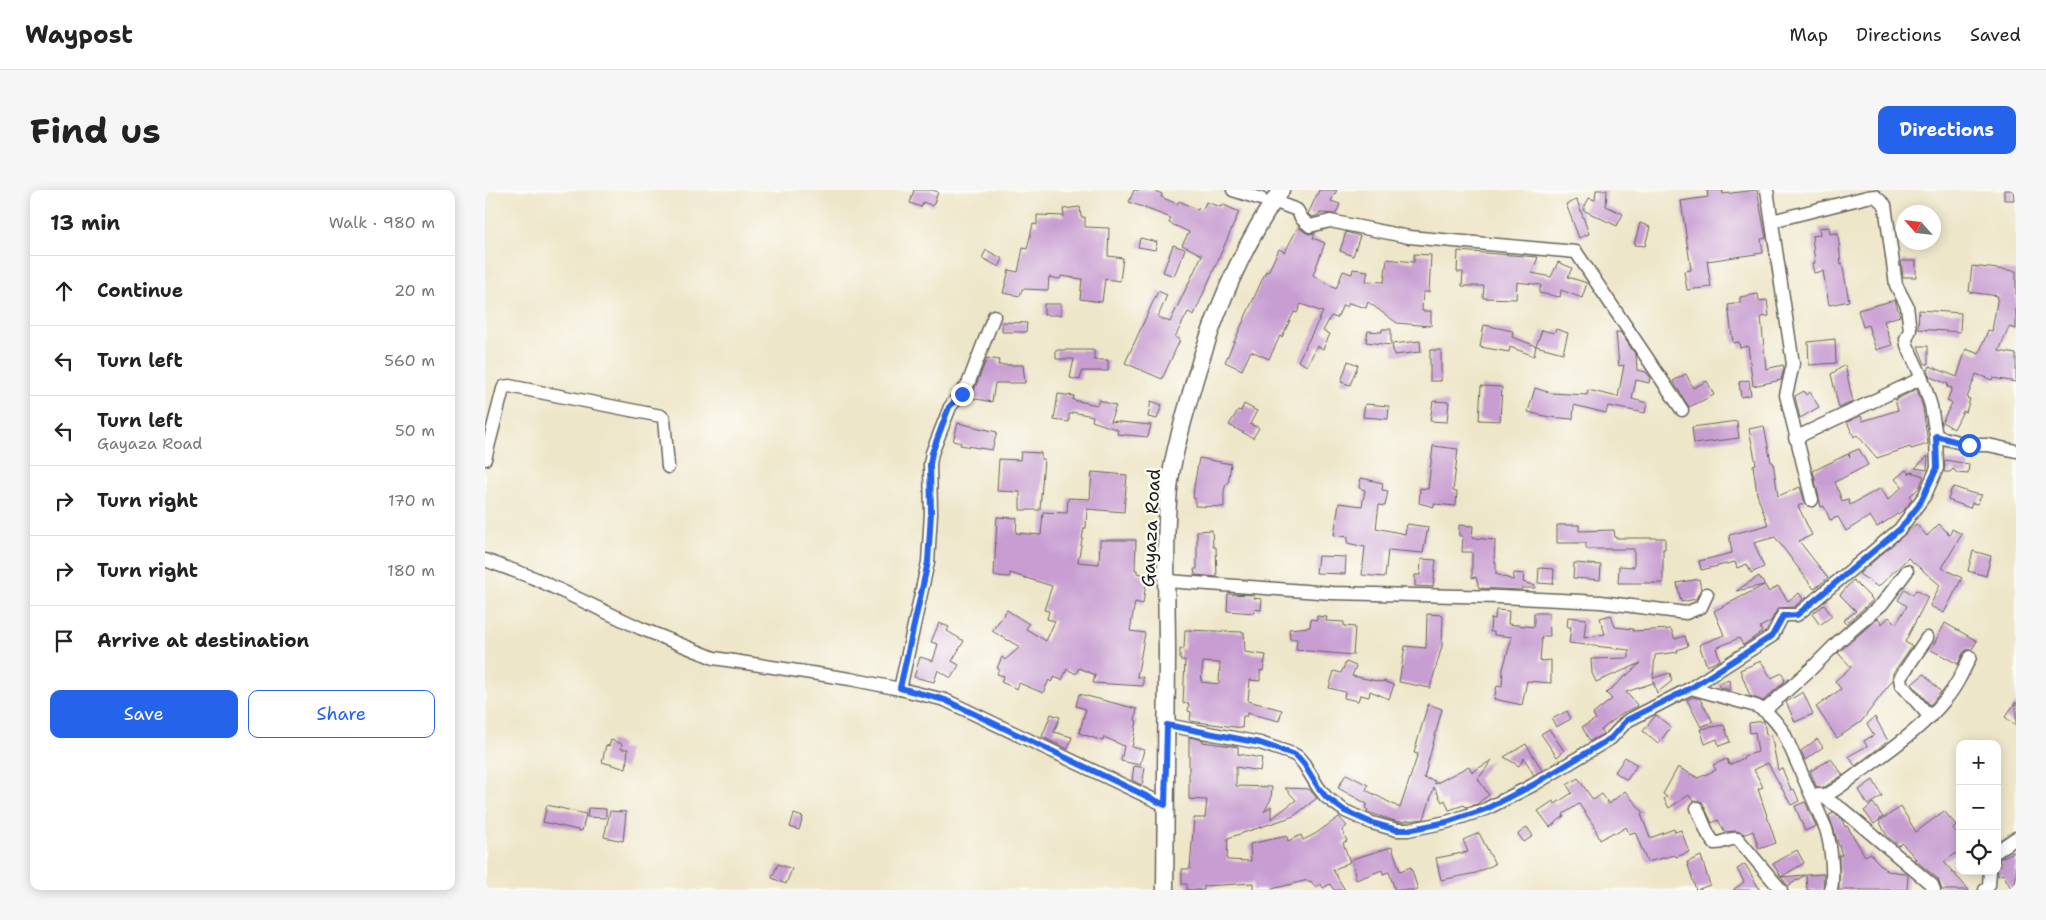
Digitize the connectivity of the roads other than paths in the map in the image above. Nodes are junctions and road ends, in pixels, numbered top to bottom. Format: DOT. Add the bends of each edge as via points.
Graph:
graph roads {
  1 [pos="1233,190"];
  2 [pos="1767,190"];
  3 [pos="1269,198"];
  4 [pos="1772,220"];
  5 [pos="994,316"];
  6 [pos="1922,378"];
  7 [pos="1682,410"];
  8 [pos="1936,436"];
  9 [pos="1795,438"];
  10 [pos="2016,451"];
  11 [pos="485,458"];
  12 [pos="668,466"];
  13 [pos="1812,500"];
  14 [pos="486,565"];
  15 [pos="1907,571"];
  16 [pos="1167,581"];
  17 [pos="1707,594"];
  18 [pos="1927,638"];
  19 [pos="1970,657"];
  20 [pos="900,688"];
  21 [pos="1691,688"];
  22 [pos="1765,710"];
  23 [pos="1930,717"];
  24 [pos="1167,725"];
  25 [pos="1809,790"];
  26 [pos="1823,797"];
  27 [pos="1165,805"];
  28 [pos="1697,808"];
  29 [pos="2016,838"];
  30 [pos="2001,848"];
  31 [pos="1990,875"];
  32 [pos="1165,890"];
  33 [pos="1781,890"];
  34 [pos="1831,890"];
  35 [pos="1934,890"];
  36 [pos="1985,890"];
  1 -- 3 [label="street"];
  2 -- 4 [label="street"];
  3 -- 7 [label="street" via="1297,210 1310,226 1330,220 1409,237 1576,252"];
  3 -- 16 [label="main road, Gayaza Road" via="1208,337 1181,429 1169,487"];
  4 -- 6 [label="street" via="1867,197 1880,199 1885,205 1896,285 1907,306 1910,330 1907,345"];
  4 -- 9 [label="street" via="1793,364 1786,392"];
  5 -- 20 [label="street" via="969,384 949,407 932,453 928,562"];
  6 -- 8 [label="street"];
  6 -- 9 [label="street"];
  8 -- 10 [label="street" via="1969,445"];
  8 -- 21 [label="street" via="1937,468 1919,505 1900,529 1797,615 1783,616 1772,636"];
  9 -- 13 [label="street"];
  11 -- 12 [label="street" via="503,389 509,386 662,417"];
  14 -- 20 [label="street" via="534,578 640,628 714,658"];
  15 -- 22 [label="street" via="1882,604"];
  16 -- 17 [label="street" via="1332,594 1601,602 1686,613 1701,607"];
  16 -- 24 [label="main road, Gayaza Road"];
  18 -- 23 [label="street" via="1900,678 1901,684"];
  19 -- 23 [label="street" via="1951,692"];
  20 -- 27 [label="street" via="945,700"];
  21 -- 22 [label="street"];
  21 -- 24 [label="street" via="1633,716 1611,738 1486,809 1408,830 1372,823 1345,811 1326,797 1304,764 1293,754 1260,743"];
  22 -- 25 [label="street" via="1784,733"];
  23 -- 26 [label="street" via="1891,750"];
  24 -- 27 [label="main road, Gayaza Road"];
  25 -- 26 [label="street"];
  25 -- 34 [label="street" via="1830,843"];
  26 -- 35 [label="street" via="1896,854"];
  27 -- 32 [label="main road, Gayaza Road"];
  28 -- 33 [label="street" via="1714,843 1738,839"];
  29 -- 30 [label="street"];
  31 -- 36 [label="street"];
}
